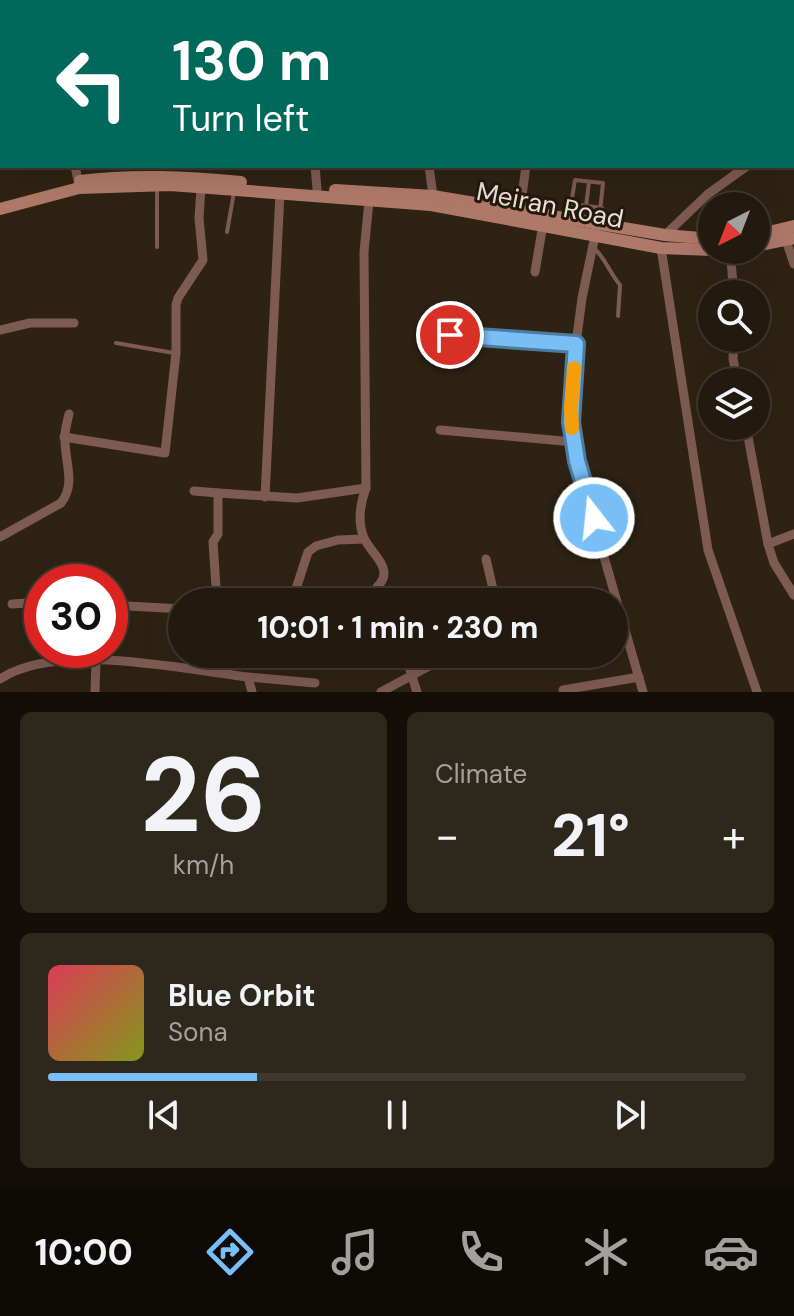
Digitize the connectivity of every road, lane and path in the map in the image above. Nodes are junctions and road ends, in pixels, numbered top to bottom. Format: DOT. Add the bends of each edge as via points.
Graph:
graph roads {
  1 [pos="75,168"];
  2 [pos="315,168"];
  3 [pos="429,168"];
  4 [pos="526,168"];
  5 [pos="741,168"];
  6 [pos="121,181"];
  7 [pos="589,182"];
  8 [pos="78,185"];
  9 [pos="157,185"];
  10 [pos="201,188"];
  11 [pos="235,189"];
  12 [pos="317,189"];
  13 [pos="280,193"];
  14 [pos="433,196"];
  15 [pos="369,201"];
  16 [pos="0,202"];
  17 [pos="571,204"];
  18 [pos="586,206"];
  19 [pos="602,208"];
  20 [pos="0,209"];
  21 [pos="520,210"];
  22 [pos="568,219"];
  23 [pos="543,224"];
  24 [pos="794,226"];
  25 [pos="227,232"];
  26 [pos="770,232"];
  27 [pos="595,235"];
  28 [pos="790,239"];
  29 [pos="698,240"];
  30 [pos="663,242"];
  31 [pos="770,243"];
  32 [pos="157,247"];
  33 [pos="698,247"];
  34 [pos="794,264"];
  35 [pos="535,272"];
  36 [pos="618,316"];
  37 [pos="74,323"];
  38 [pos="0,330"];
  39 [pos="450,335"];
  40 [pos="116,343"];
  41 [pos="576,344"];
  42 [pos="176,353"];
  43 [pos="69,414"];
  44 [pos="440,430"];
  45 [pos="64,437"];
  46 [pos="749,440"];
  47 [pos="574,442"];
  48 [pos="366,488"];
  49 [pos="194,491"];
  50 [pos="218,493"];
  51 [pos="265,497"];
  52 [pos="794,534"];
  53 [pos="0,537"];
  54 [pos="364,539"];
  55 [pos="768,544"];
  56 [pos="486,559"];
  57 [pos="216,588"];
  58 [pos="296,588"];
  59 [pos="377,588"];
  60 [pos="493,588"];
  61 [pos="611,588"];
  62 [pos="794,595"];
  63 [pos="24,603"];
  64 [pos="12,604"];
  65 [pos="128,606"];
  66 [pos="168,608"];
  67 [pos="628,643"];
  68 [pos="128,662"];
  69 [pos="26,668"];
  70 [pos="96,668"];
  71 [pos="410,668"];
  72 [pos="423,668"];
  73 [pos="412,673"];
  74 [pos="248,677"];
  75 [pos="639,677"];
  76 [pos="0,679"];
  77 [pos="315,683"];
  78 [pos="563,690"];
  79 [pos="95,692"];
  80 [pos="252,692"];
  81 [pos="381,692"];
  82 [pos="417,692"];
  83 [pos="643,692"];
  84 [pos="757,692"];
  1 -- 8 [label="street"];
  2 -- 12 [label="street"];
  3 -- 14 [label="street"];
  4 -- 21 [label="street"];
  5 -- 30 [label="street"];
  6 -- 8 [label="main road, Meiran Road"];
  6 -- 9 [label="main road, Meiran Road"];
  6 -- 12 [label="main road, Meiran Road" via="203,179"];
  7 -- 17 [label="lane" via="575,180"];
  7 -- 18 [label="lane"];
  7 -- 19 [label="lane" via="603,183"];
  8 -- 16 [label="main road, Meiran Road"];
  8 -- 20 [label="main road, Meiran Road"];
  9 -- 10 [label="main road, Meiran Road"];
  9 -- 32 [label="lane"];
  10 -- 11 [label="main road, Meiran Road"];
  10 -- 42 [label="street" via="203,260 178,298"];
  11 -- 13 [label="main road, Meiran Road"];
  11 -- 25 [label="lane"];
  12 -- 14 [label="main road, Meiran Road"];
  13 -- 15 [label="main road, Meiran Road"];
  13 -- 51 [label="street"];
  14 -- 21 [label="main road, Meiran Road"];
  15 -- 23 [label="main road, Meiran Road" via="431,205"];
  15 -- 48 [label="street" via="364,252"];
  17 -- 18 [label="lane"];
  17 -- 22 [label="lane"];
  18 -- 19 [label="lane"];
  19 -- 27 [label="lane"];
  21 -- 22 [label="main road, Meiran Road"];
  22 -- 27 [label="main road, Meiran Road"];
  23 -- 27 [label="main road, Meiran Road"];
  23 -- 35 [label="street"];
  24 -- 26 [label="main road"];
  27 -- 30 [label="main road, Meiran Road"];
  27 -- 36 [label="lane" via="607,269 620,285"];
  27 -- 41 [label="street"];
  28 -- 31 [label="main road"];
  28 -- 34 [label="street"];
  29 -- 30 [label="main road, Meiran Road"];
  30 -- 33 [label="main road, Meiran Road"];
  30 -- 84 [label="street" via="708,550"];
  37 -- 38 [label="street" via="30,323"];
  39 -- 41 [label="street"];
  40 -- 42 [label="lane"];
  41 -- 47 [label="street"];
  42 -- 45 [label="street" via="165,453"];
  43 -- 45 [label="street"];
  44 -- 47 [label="street"];
  45 -- 53 [label="street" via="70,486 66,496"];
  46 -- 55 [label="street"];
  47 -- 61 [label="street"];
  48 -- 51 [label="street" via="303,498"];
  48 -- 54 [label="street" via="359,506"];
  49 -- 50 [label="street"];
  50 -- 51 [label="street"];
  50 -- 57 [label="street" via="218,534 213,542"];
  52 -- 55 [label="street"];
  54 -- 58 [label="street" via="316,546 308,552"];
  54 -- 59 [label="street" via="384,570"];
  55 -- 62 [label="street"];
  56 -- 60 [label="street"];
  63 -- 64 [label="street"];
  65 -- 66 [label="street"];
  67 -- 75 [label="street"];
  68 -- 74 [label="street"];
  69 -- 76 [label="street"];
  70 -- 79 [label="street"];
  71 -- 73 [label="street"];
  72 -- 73 [label="street"];
  73 -- 81 [label="street"];
  73 -- 82 [label="street"];
  74 -- 77 [label="street"];
  74 -- 80 [label="street"];
  75 -- 78 [label="street"];
  75 -- 83 [label="street"];
}
